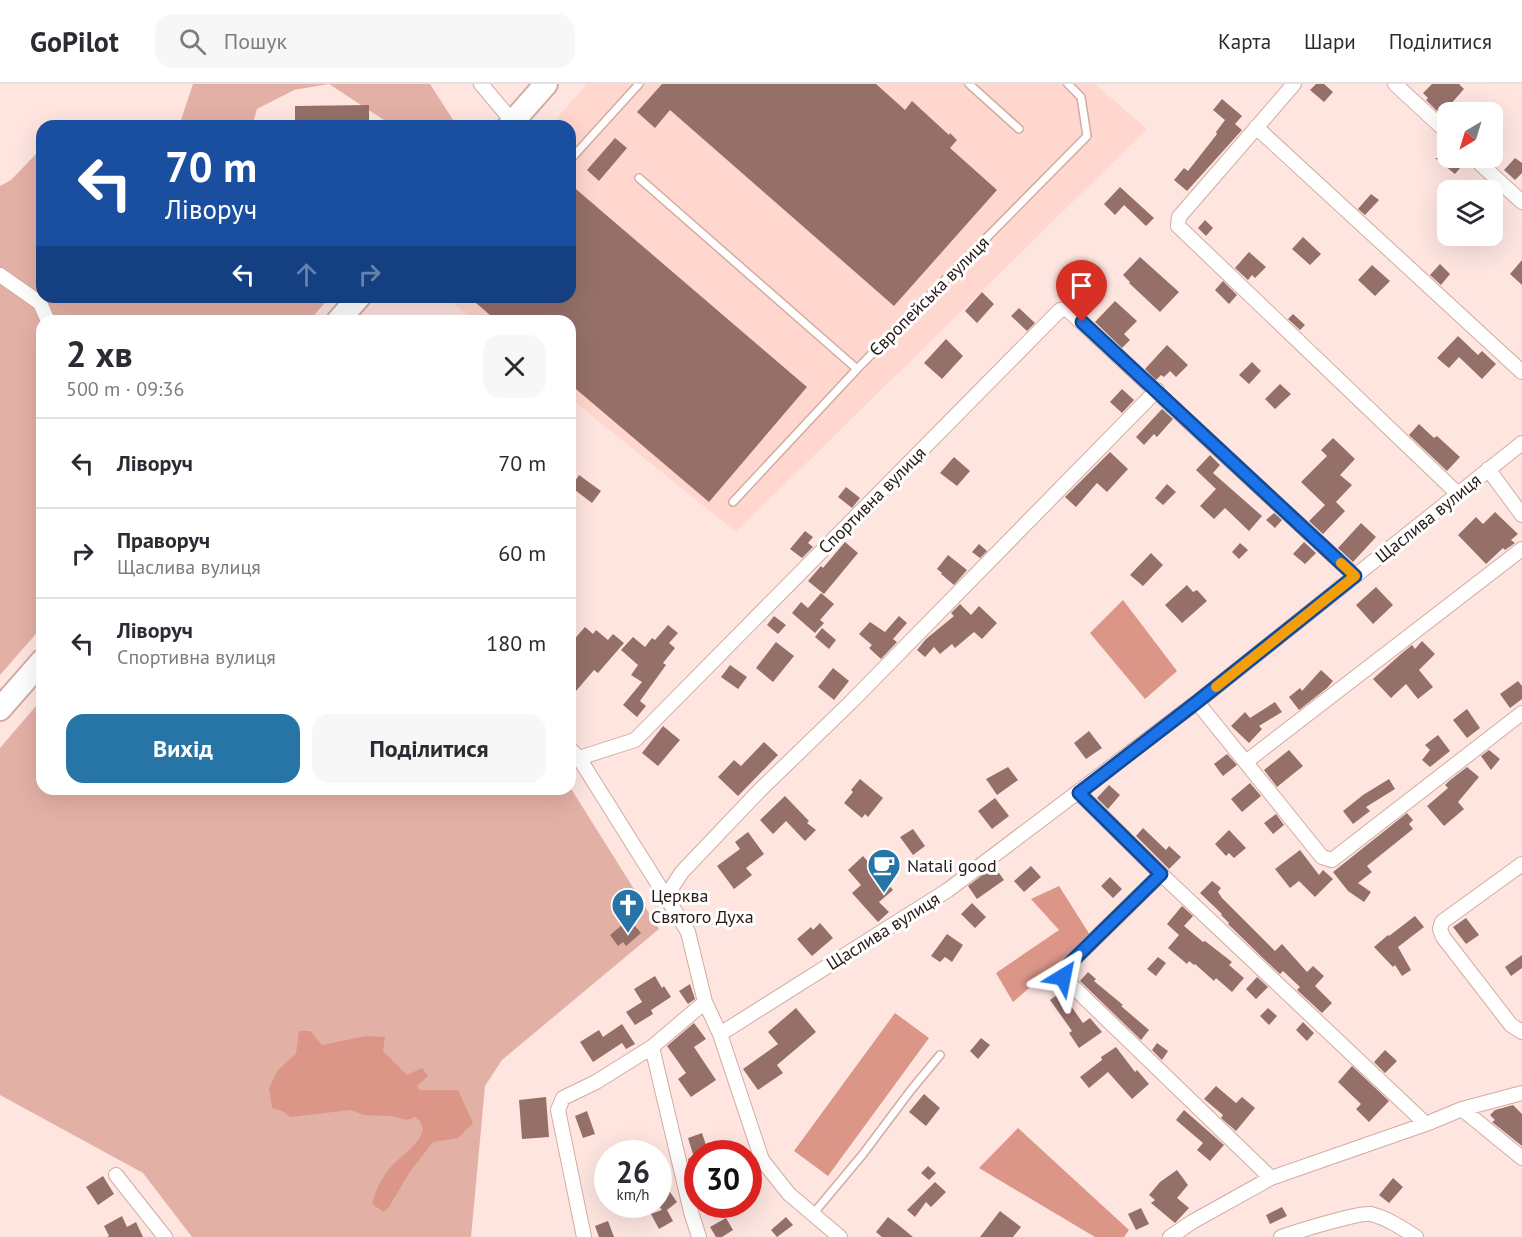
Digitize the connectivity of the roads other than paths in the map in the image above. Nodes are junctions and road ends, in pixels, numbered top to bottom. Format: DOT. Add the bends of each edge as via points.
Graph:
graph roads {
  1 [pos="481,84"];
  2 [pos="546,84"];
  3 [pos="639,84"];
  4 [pos="969,84"];
  5 [pos="1068,84"];
  6 [pos="1294,84"];
  7 [pos="1395,84"];
  8 [pos="508,120"];
  9 [pos="514,120"];
  10 [pos="1437,123"];
  11 [pos="1256,127"];
  12 [pos="1019,129"];
  13 [pos="576,153"];
  14 [pos="1485,168"];
  15 [pos="639,178"];
  16 [pos="1522,202"];
  17 [pos="0,275"];
  18 [pos="36,300"];
  19 [pos="354,303"];
  20 [pos="343,315"];
  21 [pos="857,369"];
  22 [pos="1522,372"];
  23 [pos="1157,390"];
  24 [pos="1522,442"];
  25 [pos="1488,469"];
  26 [pos="1458,494"];
  27 [pos="733,502"];
  28 [pos="1522,515"];
  29 [pos="1522,549"];
  30 [pos="1355,576"];
  31 [pos="36,668"];
  32 [pos="1197,702"];
  33 [pos="0,709"];
  34 [pos="1522,713"];
  35 [pos="576,753"];
  36 [pos="576,756"];
  37 [pos="1247,761"];
  38 [pos="1079,793"];
  39 [pos="1522,864"];
  40 [pos="1161,874"];
  41 [pos="665,898"];
  42 [pos="705,1002"];
  43 [pos="1522,1032"];
  44 [pos="720,1034"];
  45 [pos="652,1047"];
  46 [pos="940,1055"];
  47 [pos="1522,1093"];
  48 [pos="1462,1109"];
  49 [pos="1426,1124"];
  50 [pos="1522,1158"];
  51 [pos="117,1174"];
  52 [pos="1270,1178"];
  53 [pos="813,1215"];
  54 [pos="1296,1234"];
  55 [pos="165,1237"];
  56 [pos="584,1237"];
  57 [pos="699,1237"];
  58 [pos="840,1237"];
  59 [pos="1170,1237"];
  60 [pos="1281,1237"];
  61 [pos="1416,1237"];
  1 -- 8 [label="street"];
  2 -- 9 [label="highway"];
  3 -- 13 [label="lane"];
  4 -- 12 [label="lane"];
  5 -- 21 [label="lane, Європейська вулиця" via="1081,97 1087,136"];
  6 -- 11 [label="street"];
  7 -- 10 [label="street"];
  11 -- 22 [label="street"];
  11 -- 26 [label="street" via="1179,217 1178,226"];
  14 -- 16 [label="street"];
  15 -- 21 [label="lane"];
  17 -- 18 [label="street"];
  19 -- 20 [label="highway"];
  21 -- 27 [label="lane, Європейська вулиця"];
  23 -- 30 [label="street, Спортивна вулиця"];
  23 -- 35 [label="street, Спортивна вулиця" via="1067,309 1060,310 635,740"];
  23 -- 41 [label="street" via="759,791 682,872"];
  24 -- 25 [label="street, Щаслива вулиця"];
  25 -- 26 [label="street, Щаслива вулиця"];
  25 -- 28 [label="street"];
  26 -- 30 [label="street, Щаслива вулиця"];
  29 -- 37 [label="street"];
  30 -- 32 [label="street, Щаслива вулиця"];
  31 -- 33 [label="highway"];
  32 -- 37 [label="street"];
  32 -- 38 [label="street, Щаслива вулиця"];
  34 -- 37 [label="street" via="1332,860 1322,857"];
  36 -- 41 [label="street"];
  38 -- 40 [label="street"];
  38 -- 44 [label="street, Щаслива вулиця" via="948,890"];
  39 -- 43 [label="street" via="1442,922 1440,929 1511,1024"];
  40 -- 49 [label="street"];
  40 -- 52 [label="street" via="1063,970 1063,977"];
  41 -- 42 [label="street" via="688,932"];
  42 -- 44 [label="street"];
  42 -- 45 [label="street"];
  44 -- 53 [label="street" via="762,1160 789,1194"];
  45 -- 56 [label="street" via="563,1098 558,1110"];
  45 -- 57 [label="street"];
  46 -- 53 [label="lane"];
  47 -- 48 [label="street"];
  48 -- 49 [label="street"];
  48 -- 50 [label="street"];
  49 -- 52 [label="street"];
  51 -- 55 [label="street"];
  52 -- 59 [label="street"];
  53 -- 58 [label="street"];
  54 -- 60 [label="street"];
  54 -- 61 [label="street" via="1369,1214 1395,1223"];
}
